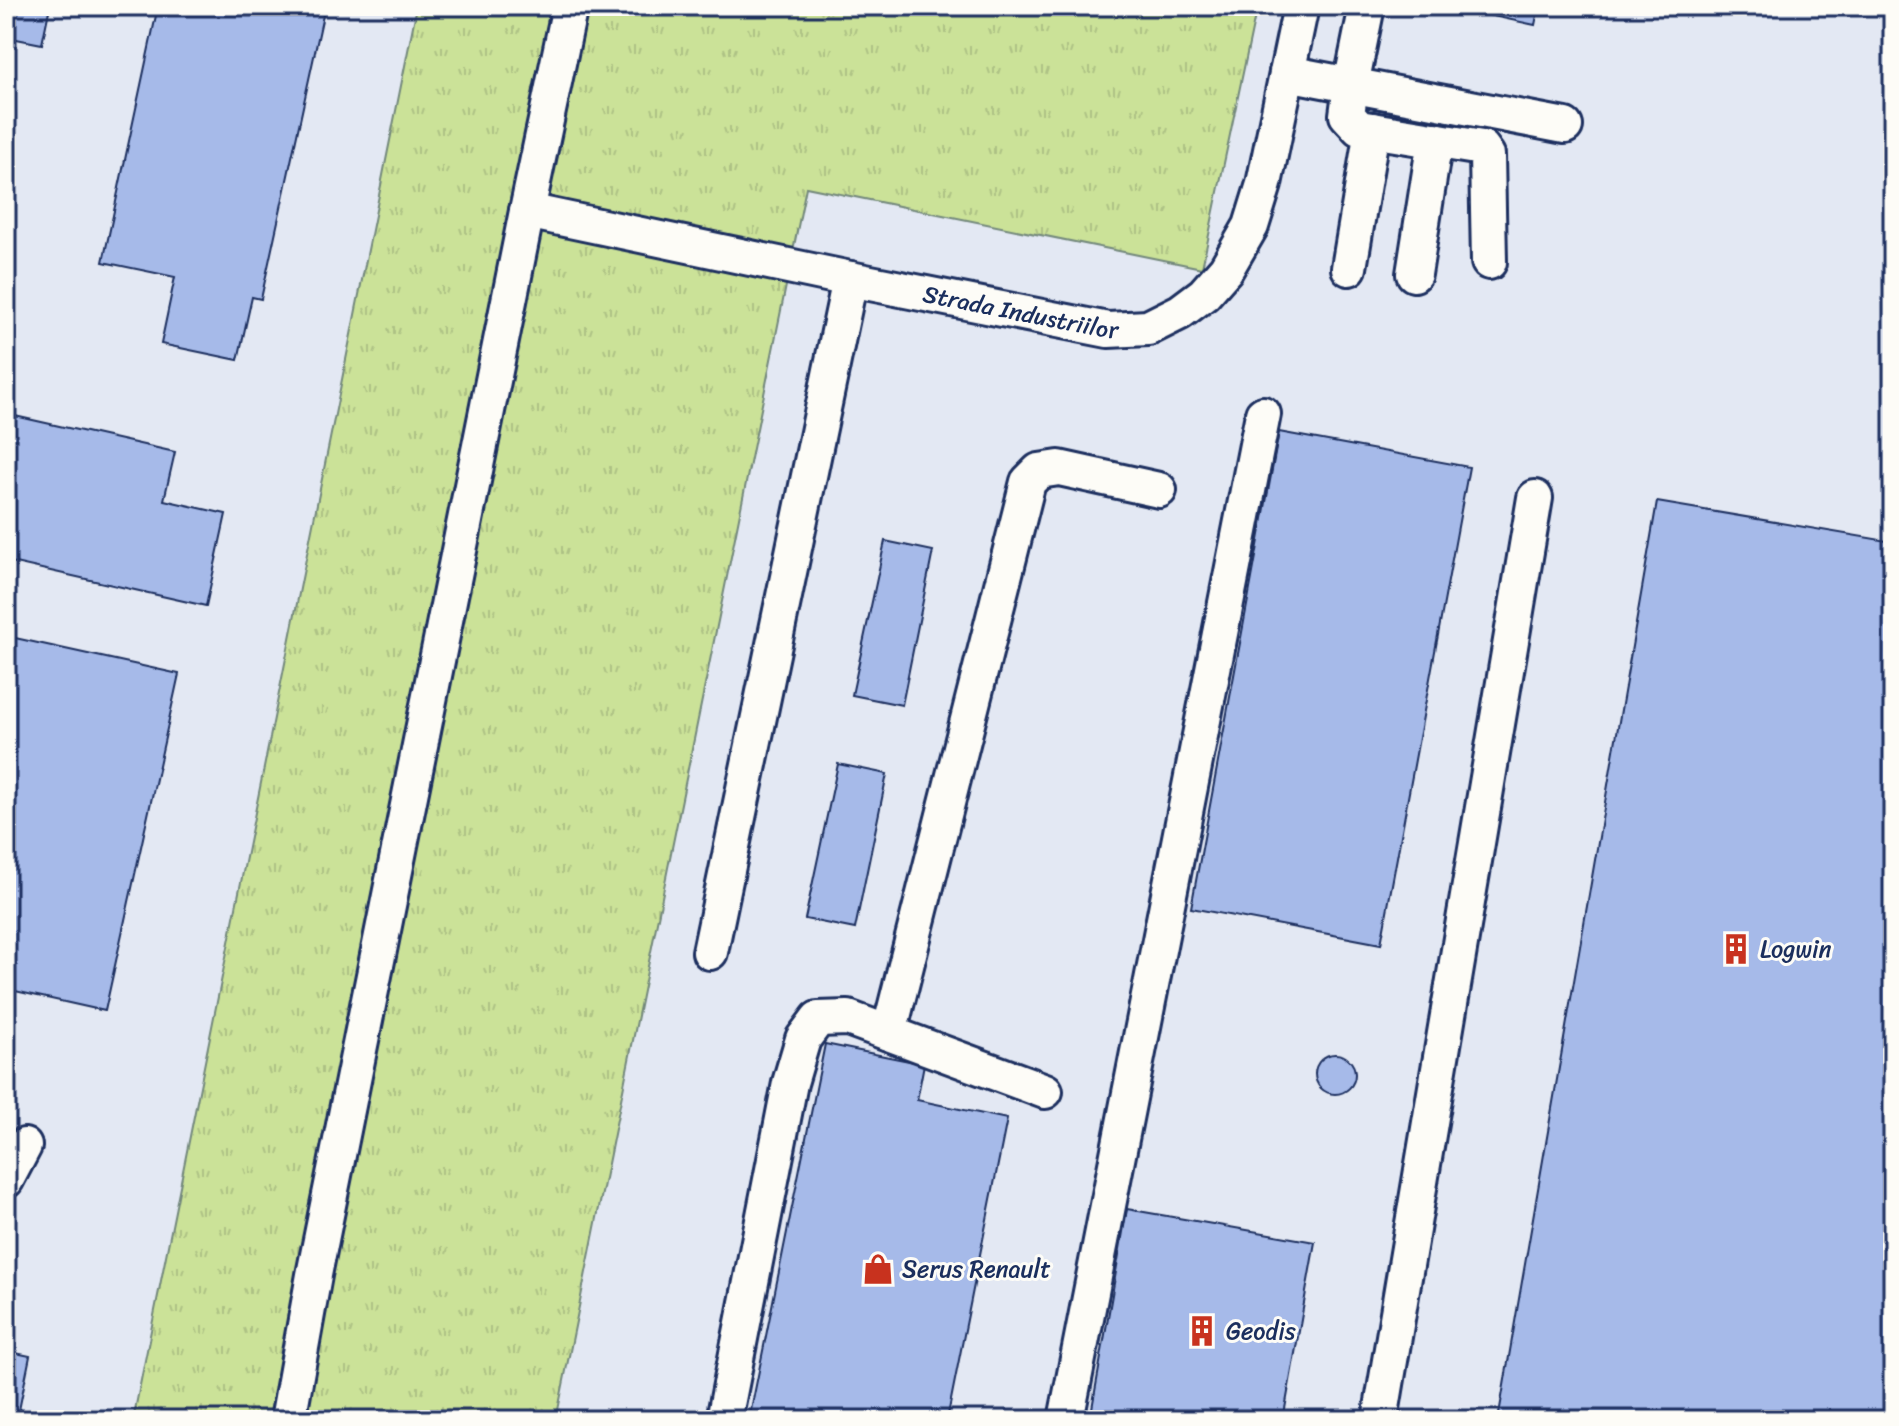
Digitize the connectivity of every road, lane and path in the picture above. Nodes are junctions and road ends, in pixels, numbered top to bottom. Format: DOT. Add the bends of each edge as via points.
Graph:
graph roads {
  1 [pos="570,6"];
  2 [pos="1301,6"];
  3 [pos="1367,6"];
  4 [pos="1287,73"];
  5 [pos="1351,85"];
  6 [pos="1565,126"];
  7 [pos="1372,130"];
  8 [pos="1435,140"];
  9 [pos="527,211"];
  10 [pos="1489,262"];
  11 [pos="1349,268"];
  12 [pos="1414,274"];
  13 [pos="850,279"];
  14 [pos="1263,414"];
  15 [pos="1159,490"];
  16 [pos="1535,498"];
  17 [pos="710,952"];
  18 [pos="889,1033"];
  19 [pos="1045,1091"];
  20 [pos="24,1146"];
  21 [pos="6,1180"];
  22 [pos="288,1420"];
  23 [pos="724,1420"];
  24 [pos="1066,1420"];
  25 [pos="1380,1420"];
  1 -- 9 [label="street"];
  2 -- 4 [label="street, Strada Industriilor"];
  3 -- 5 [label="street"];
  4 -- 5 [label="street"];
  4 -- 13 [label="street, Strada Industriilor" via="1251,226 1204,294 1148,328 1108,330"];
  5 -- 6 [label="street"];
  5 -- 7 [label="street" via="1347,115 1359,128"];
  7 -- 8 [label="street"];
  7 -- 11 [label="street"];
  8 -- 10 [label="street" via="1482,148 1487,155"];
  8 -- 12 [label="street"];
  9 -- 13 [label="street, Strada Industriilor"];
  9 -- 22 [label="street"];
  13 -- 17 [label="street"];
  14 -- 24 [label="street"];
  15 -- 18 [label="street" via="1059,468 1039,471 1028,482"];
  16 -- 25 [label="street"];
  18 -- 19 [label="street"];
  18 -- 23 [label="street" via="848,1018 818,1019 803,1039"];
  20 -- 21 [label="street"];
}
